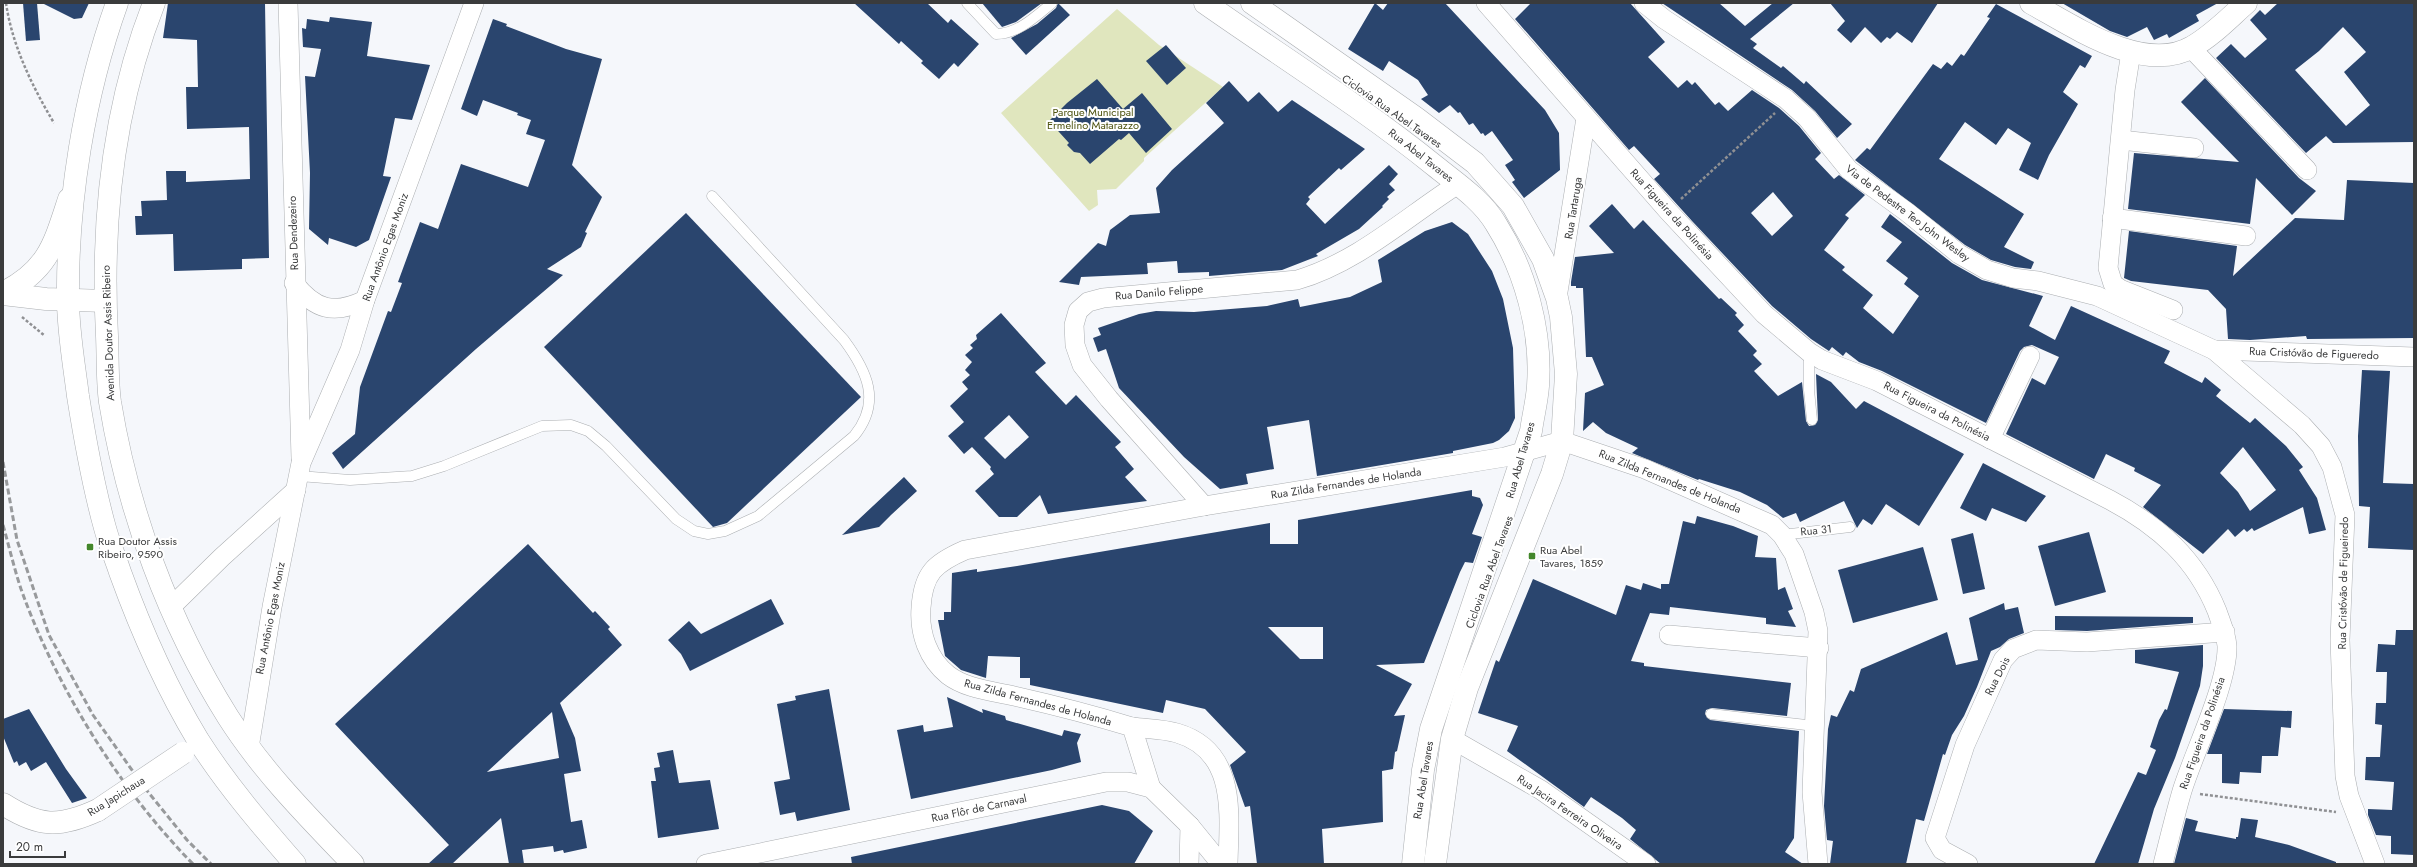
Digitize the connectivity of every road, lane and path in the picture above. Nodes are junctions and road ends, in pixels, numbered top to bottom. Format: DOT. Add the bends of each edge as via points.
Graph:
graph roads {
  1 [pos="6,3"];
  2 [pos="117,3"];
  3 [pos="154,3"];
  4 [pos="288,3"];
  5 [pos="474,3"];
  6 [pos="967,3"];
  7 [pos="1052,3"];
  8 [pos="1205,3"];
  9 [pos="1252,3"];
  10 [pos="1486,3"];
  11 [pos="1644,3"];
  12 [pos="2031,3"];
  13 [pos="2240,5"];
  14 [pos="2191,48"];
  15 [pos="2131,52"];
  16 [pos="1786,99"];
  17 [pos="1586,118"];
  18 [pos="54,122"];
  19 [pos="2121,140"];
  20 [pos="2194,148"];
  21 [pos="2307,170"];
  22 [pos="76,177"];
  23 [pos="1458,184"];
  24 [pos="712,196"];
  25 [pos="1668,211"];
  26 [pos="2112,218"];
  27 [pos="2246,236"];
  28 [pos="294,283"];
  29 [pos="3,294"];
  30 [pos="1557,298"];
  31 [pos="68,300"];
  32 [pos="366,300"];
  33 [pos="105,301"];
  34 [pos="2173,310"];
  35 [pos="17,313"];
  36 [pos="45,336"];
  37 [pos="2214,350"];
  38 [pos="1808,352"];
  39 [pos="2030,356"];
  40 [pos="2414,357"];
  41 [pos="1812,420"];
  42 [pos="1990,439"];
  43 [pos="1562,441"];
  44 [pos="1524,451"];
  45 [pos="298,476"];
  46 [pos="1204,506"];
  47 [pos="1850,527"];
  48 [pos="1782,535"];
  49 [pos="171,607"];
  50 [pos="2225,632"];
  51 [pos="1669,635"];
  52 [pos="1819,648"];
  53 [pos="1712,714"];
  54 [pos="1815,726"];
  55 [pos="1132,727"];
  56 [pos="1452,739"];
  57 [pos="191,747"];
  58 [pos="249,748"];
  59 [pos="1151,788"];
  60 [pos="2182,790"];
  61 [pos="3,804"];
  62 [pos="2355,813"];
  63 [pos="1190,826"];
  64 [pos="737,861"];
  65 [pos="295,864"];
  66 [pos="353,864"];
  67 [pos="706,864"];
  68 [pos="1189,864"];
  69 [pos="1221,864"];
  70 [pos="1228,864"];
  71 [pos="1413,864"];
  72 [pos="1435,864"];
  73 [pos="1646,864"];
  74 [pos="1818,864"];
  75 [pos="1968,864"];
  76 [pos="2163,864"];
  77 [pos="2375,864"];
  1 -- 18 [label="path" via="8,21 36,92"];
  2 -- 22 [label="street" via="94,79"];
  3 -- 33 [label="street, Avenida Doutor Assis Ribeiro" via="128,79 116,137 107,206"];
  4 -- 28 [label="street, Rua Dendezeiro"];
  5 -- 32 [label="street, Rua Antônio Egas Moniz"];
  6 -- 7 [label="lane" via="996,34 1006,34 1027,23"];
  8 -- 23 [label="street, Rua Abel Tavares" via="1405,141"];
  9 -- 30 [label="street, Rua Abel Tavares" via="1416,118 1475,163 1501,191 1527,228 1543,259"];
  10 -- 17 [label="street, Rua Figueira da Polinésia"];
  11 -- 16 [label="street, Via de Pedestre Teo John Wesley" via="1664,19"];
  12 -- 15 [label="street" via="2092,36"];
  13 -- 14 [label="street"];
  14 -- 15 [label="street" via="2159,56"];
  14 -- 21 [label="street"];
  15 -- 19 [label="street"];
  16 -- 25 [label="path" via="1781,108"];
  16 -- 37 [label="street, Via de Pedestre Teo John Wesley" via="1807,118 1849,170 1959,254 1987,270 2013,278 2038,281 2097,296"];
  17 -- 25 [label="street, Rua Figueira da Polinésia"];
  17 -- 30 [label="street, Rua Tartaruga"];
  19 -- 20 [label="street"];
  19 -- 26 [label="street"];
  22 -- 29 [label="street" via="46,258 24,283"];
  22 -- 31 [label="street"];
  23 -- 44 [label="street, Rua Abel Tavares" via="1479,202 1496,223 1524,283 1532,314 1538,352 1538,386 1531,431"];
  23 -- 46 [label="street, Rua Danilo Felippe" via="1363,250 1334,267 1315,274 1297,280 1103,298 1088,302 1078,311 1074,325 1075,345 1082,365"];
  24 -- 45 [label="lane" via="844,340 862,367 870,396 864,424 854,436 758,516 725,531 708,534 694,531 676,518 606,446 588,432 571,425 542,426 444,466 412,476 350,480"];
  25 -- 38 [label="street, Rua Figueira da Polinésia" via="1764,314"];
  26 -- 27 [label="street"];
  26 -- 34 [label="street" via="2108,268 2113,284"];
  28 -- 32 [label="street" via="306,298 330,308 349,308"];
  28 -- 45 [label="street, Rua Dendezeiro"];
  29 -- 31 [label="street"];
  30 -- 43 [label="street, Rua Abel Tavares" via="1565,344"];
  31 -- 33 [label="street"];
  31 -- 57 [label="street" via="85,441 105,530 130,602"];
  32 -- 45 [label="street, Rua Antônio Egas Moniz" via="350,350"];
  33 -- 49 [label="street, Avenida Doutor Assis Ribeiro" via="110,399 126,481"];
  35 -- 36 [label="path"];
  37 -- 40 [label="street, Rua Cristóvão de Figueredo"];
  37 -- 62 [label="street, Rua Cristóvão de Figueiredo" via="2302,425 2321,446 2332,466 2340,492 2345,515 2340,640 2345,776"];
  38 -- 41 [label="lane"];
  38 -- 42 [label="street, Rua Figueira da Polinésia" via="1877,381"];
  39 -- 42 [label="street"];
  42 -- 50 [label="street, Rua Figueira da Polinésia" via="2140,516 2162,533 2185,555 2201,577"];
  43 -- 44 [label="street, Rua Zilda Fernandes de Holanda"];
  43 -- 48 [label="street, Rua Zilda Fernandes de Holanda" via="1645,469 1722,501 1757,516"];
  43 -- 56 [label="street, Rua Abel Tavares" via="1552,474 1486,636"];
  44 -- 46 [label="street, Rua Zilda Fernandes de Holanda" via="1505,457"];
  44 -- 71 [label="street, Rua Abel Tavares" via="1432,729 1422,770"];
  45 -- 49 [label="street, Rua Antônio Egas Moniz"];
  45 -- 58 [label="street, Rua Antônio Egas Moniz" via="272,607"];
  46 -- 55 [label="street, Rua Zilda Fernandes de Holanda" via="965,550 945,559 932,570 924,585 921,608 923,637 931,656 949,676 963,683"];
  47 -- 48 [label="lane, Rua 31"];
  48 -- 52 [label="street, Rua Zilda Fernandes de Holanda" via="1794,554 1806,586 1814,612"];
  49 -- 58 [label="street, Avenida Doutor Assis Ribeiro" via="210,686"];
  50 -- 60 [label="street, Rua Figueira da Polinésia" via="2227,647 2221,680"];
  50 -- 75 [label="street, Rua Dois" via="2087,642 2036,640 2013,649 2004,660 1965,745 1936,838 1942,850"];
  51 -- 52 [label="street"];
  52 -- 54 [label="street, Rua Zilda Fernandes de Holanda"];
  53 -- 54 [label="lane"];
  54 -- 74 [label="street, Rua Zilda Fernandes de Holanda" via="1812,792"];
  55 -- 59 [label="street"];
  55 -- 70 [label="street, Rua Zilda Fernandes de Holanda" via="1178,734 1198,744 1216,760 1224,775 1227,798"];
  56 -- 72 [label="street, Rua Abel Tavares"];
  56 -- 73 [label="street, Rua Jacira Ferreira Oliveira" via="1541,790"];
  57 -- 61 [label="street, Rua Japichaua, bridge" via="98,810 80,818 61,823 43,823 24,817"];
  57 -- 65 [label="street"];
  58 -- 66 [label="street, Avenida Doutor Assis Ribeiro" via="302,811"];
  59 -- 63 [label="street, Rua Flôr de Carnaval"];
  59 -- 64 [label="street, Rua Flôr de Carnaval" via="1128,782 1106,782"];
  60 -- 62 [label="path" via="2324,812"];
  60 -- 76 [label="street, Rua Figueira da Polinésia"];
  62 -- 77 [label="street, Rua Cristóvão de Figueiredo"];
  63 -- 68 [label="street"];
  63 -- 69 [label="street, Rua Flôr de Carnaval"];
  64 -- 67 [label="street, Rua Flôr de Carnaval"];
}
